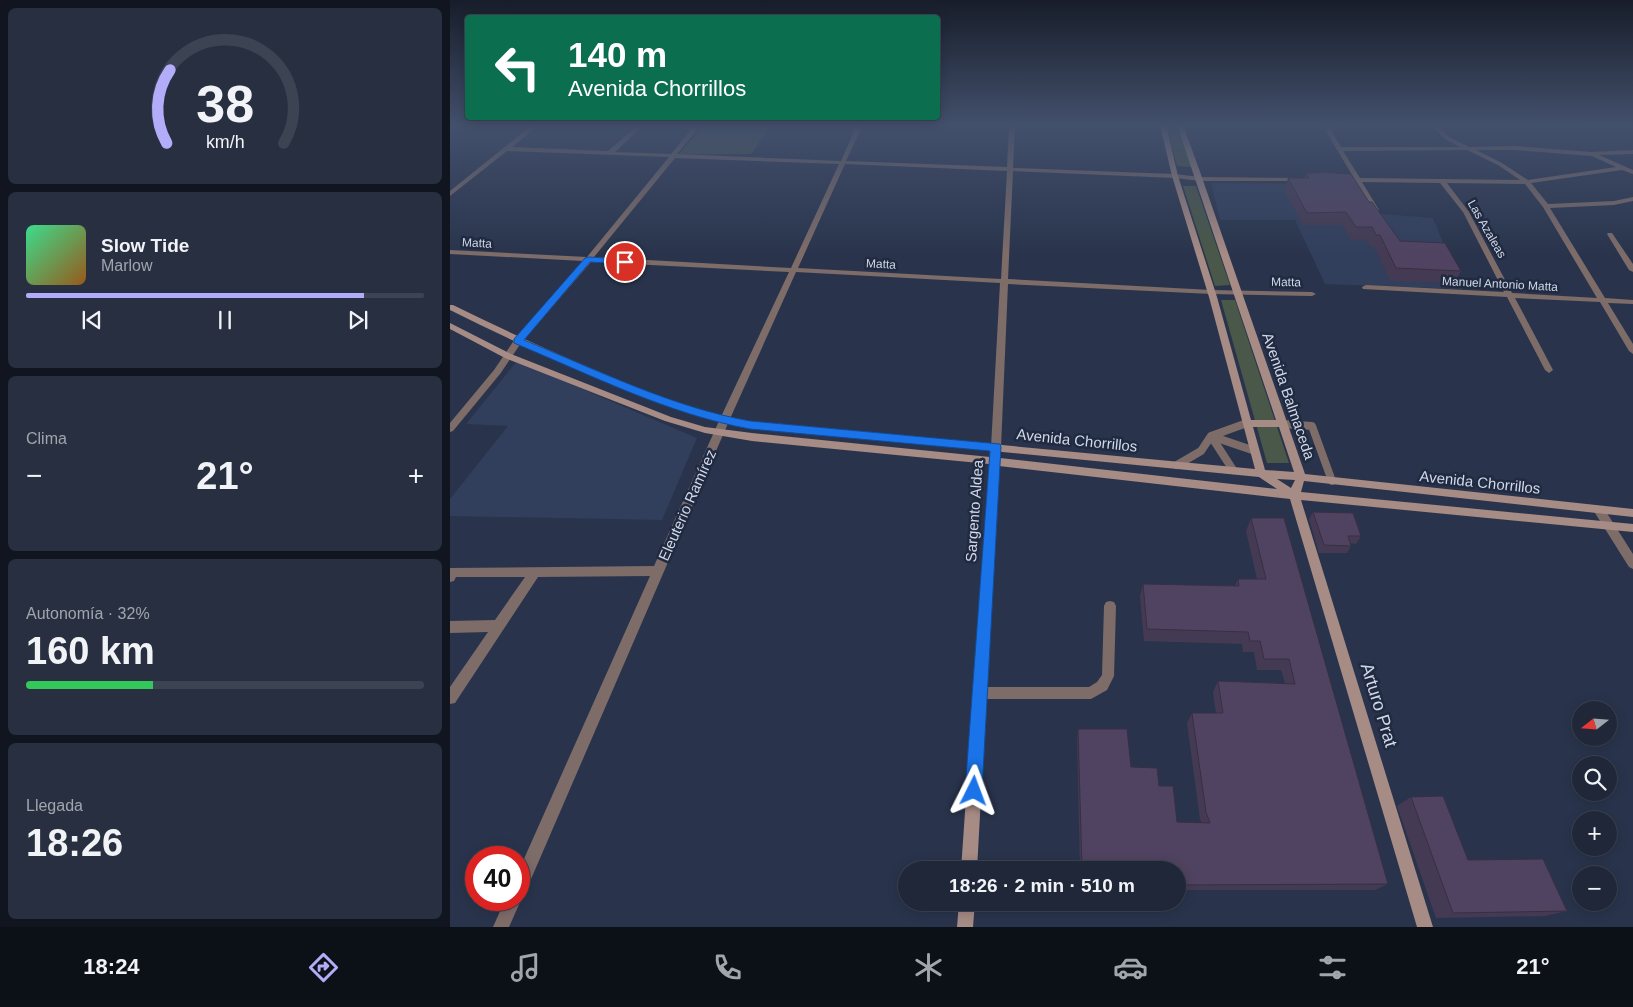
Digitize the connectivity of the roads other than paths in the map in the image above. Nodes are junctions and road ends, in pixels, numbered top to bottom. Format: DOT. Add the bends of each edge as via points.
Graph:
graph roads {
  1 [pos="482,168"];
  2 [pos="663,168"];
  3 [pos="840,168"];
  4 [pos="988,168"];
  5 [pos="1173,168"];
  6 [pos="1196,168"];
  7 [pos="1351,168"];
  8 [pos="1503,168"];
  9 [pos="1618,168"];
  10 [pos="1620,168"];
  11 [pos="1009,169"];
  12 [pos="1633,172"];
  13 [pos="1175,176"];
  14 [pos="1200,179"];
  15 [pos="1310,180"];
  16 [pos="1339,180"];
  17 [pos="1358,180"];
  18 [pos="1442,181"];
  19 [pos="1527,182"];
  20 [pos="450,194"];
  21 [pos="1633,199"];
  22 [pos="1546,206"];
  23 [pos="1376,210"];
  24 [pos="1610,234"];
  25 [pos="450,252"];
  26 [pos="588,260"];
  27 [pos="793,270"];
  28 [pos="1633,270"];
  29 [pos="1004,281"];
  30 [pos="1366,288"];
  31 [pos="1211,292"];
  32 [pos="1237,293"];
  33 [pos="1312,294"];
  34 [pos="1512,295"];
  35 [pos="1602,300"];
  36 [pos="1633,302"];
  37 [pos="450,307"];
  38 [pos="450,326"];
  39 [pos="518,341"];
  40 [pos="1633,351"];
  41 [pos="508,356"];
  42 [pos="1549,370"];
  43 [pos="454,420"];
  44 [pos="1248,423"];
  45 [pos="1283,424"];
  46 [pos="722,426"];
  47 [pos="450,429"];
  48 [pos="1211,436"];
  49 [pos="996,447"];
  50 [pos="1255,451"];
  51 [pos="995,462"];
  52 [pos="1177,465"];
  53 [pos="1233,470"];
  54 [pos="1261,473"];
  55 [pos="1302,477"];
  56 [pos="1332,481"];
  57 [pos="1294,495"];
  58 [pos="1599,510"];
  59 [pos="1633,513"];
  60 [pos="1607,525"];
  61 [pos="1633,528"];
  62 [pos="1633,564"];
  63 [pos="658,571"];
  64 [pos="535,572"];
  65 [pos="450,577"];
  66 [pos="1110,606"];
  67 [pos="498,626"];
  68 [pos="450,627"];
  69 [pos="979,693"];
  70 [pos="450,698"];
  71 [pos="970,861"];
  72 [pos="530,862"];
  73 [pos="508,911"];
  74 [pos="966,911"];
  75 [pos="501,927"];
  76 [pos="965,927"];
  77 [pos="1425,927"];
  1 -- 20 [label="street"];
  2 -- 26 [label="street"];
  3 -- 27 [label="street, Eleuterio Ramírez"];
  4 -- 11 [label="street"];
  5 -- 13 [label="main road"];
  6 -- 14 [label="main road, Avenida Balmaceda"];
  7 -- 17 [label="street"];
  8 -- 19 [label="street"];
  9 -- 19 [label="street"];
  10 -- 12 [label="street"];
  11 -- 13 [label="street"];
  11 -- 29 [label="street, Sargento Aldea"];
  13 -- 14 [label="street"];
  13 -- 31 [label="main road"];
  14 -- 15 [label="street"];
  14 -- 32 [label="main road, Avenida Balmaceda"];
  16 -- 17 [label="street"];
  17 -- 18 [label="street"];
  17 -- 23 [label="street"];
  18 -- 19 [label="street"];
  18 -- 34 [label="street, Las Azaleas" via="1466,212"];
  19 -- 22 [label="street"];
  21 -- 22 [label="street"];
  22 -- 35 [label="street"];
  24 -- 28 [label="street"];
  25 -- 26 [label="street, Matta"];
  26 -- 27 [label="street, Matta"];
  26 -- 39 [label="street"];
  27 -- 29 [label="street, Matta"];
  27 -- 46 [label="street, Eleuterio Ramírez"];
  29 -- 31 [label="street, Matta"];
  29 -- 49 [label="street, Sargento Aldea"];
  30 -- 34 [label="street, Manuel Antonio Matta"];
  31 -- 32 [label="street, Matta"];
  31 -- 44 [label="main road"];
  32 -- 33 [label="street, Matta"];
  32 -- 45 [label="main road, Avenida Balmaceda"];
  34 -- 35 [label="street, Manuel Antonio Matta"];
  34 -- 42 [label="street, Las Azaleas"];
  35 -- 36 [label="street, Manuel Antonio Matta"];
  35 -- 40 [label="street"];
  37 -- 39 [label="main road, Avenida Chorrillos"];
  38 -- 41 [label="main road, Avenida Chorrillos"];
  39 -- 41 [label="street"];
  39 -- 46 [label="main road, Avenida Chorrillos"];
  41 -- 43 [label="street"];
  41 -- 46 [label="main road, Avenida Chorrillos" via="674,421"];
  43 -- 47 [label="street"];
  44 -- 45 [label="main road"];
  44 -- 48 [label="lane"];
  44 -- 50 [label="main road"];
  45 -- 55 [label="main road, Avenida Balmaceda"];
  45 -- 56 [label="lane" via="1312,426"];
  46 -- 49 [label="main road, Avenida Chorrillos" via="750,425"];
  46 -- 51 [label="main road, Avenida Chorrillos"];
  46 -- 63 [label="street, Eleuterio Ramírez"];
  48 -- 50 [label="lane"];
  48 -- 52 [label="lane" via="1201,451"];
  48 -- 53 [label="lane"];
  49 -- 51 [label="main road, Sargento Aldea"];
  49 -- 52 [label="main road, Avenida Chorrillos"];
  50 -- 54 [label="main road"];
  51 -- 57 [label="main road, Avenida Chorrillos"];
  51 -- 69 [label="main road, Sargento Aldea"];
  52 -- 53 [label="main road, Avenida Chorrillos"];
  53 -- 54 [label="main road, Avenida Chorrillos"];
  54 -- 55 [label="main road, Avenida Chorrillos"];
  54 -- 57 [label="main road"];
  55 -- 56 [label="main road, Avenida Chorrillos"];
  55 -- 57 [label="main road, Avenida Balmaceda"];
  56 -- 58 [label="main road, Avenida Chorrillos"];
  57 -- 60 [label="main road, Avenida Chorrillos"];
  57 -- 77 [label="main road, Arturo Prat"];
  58 -- 59 [label="main road, Avenida Chorrillos"];
  58 -- 60 [label="street"];
  60 -- 61 [label="main road, Avenida Chorrillos"];
  60 -- 62 [label="street"];
  63 -- 64 [label="street"];
  63 -- 72 [label="street, Eleuterio Ramírez"];
  64 -- 65 [label="street" via="453,572"];
  64 -- 67 [label="street"];
  66 -- 69 [label="street" via="1108,676 1102,686 1091,693"];
  67 -- 68 [label="street"];
  67 -- 70 [label="street"];
  69 -- 71 [label="main road, Sargento Aldea"];
  73 -- 75 [label="street"];
  74 -- 76 [label="main road"];
}
